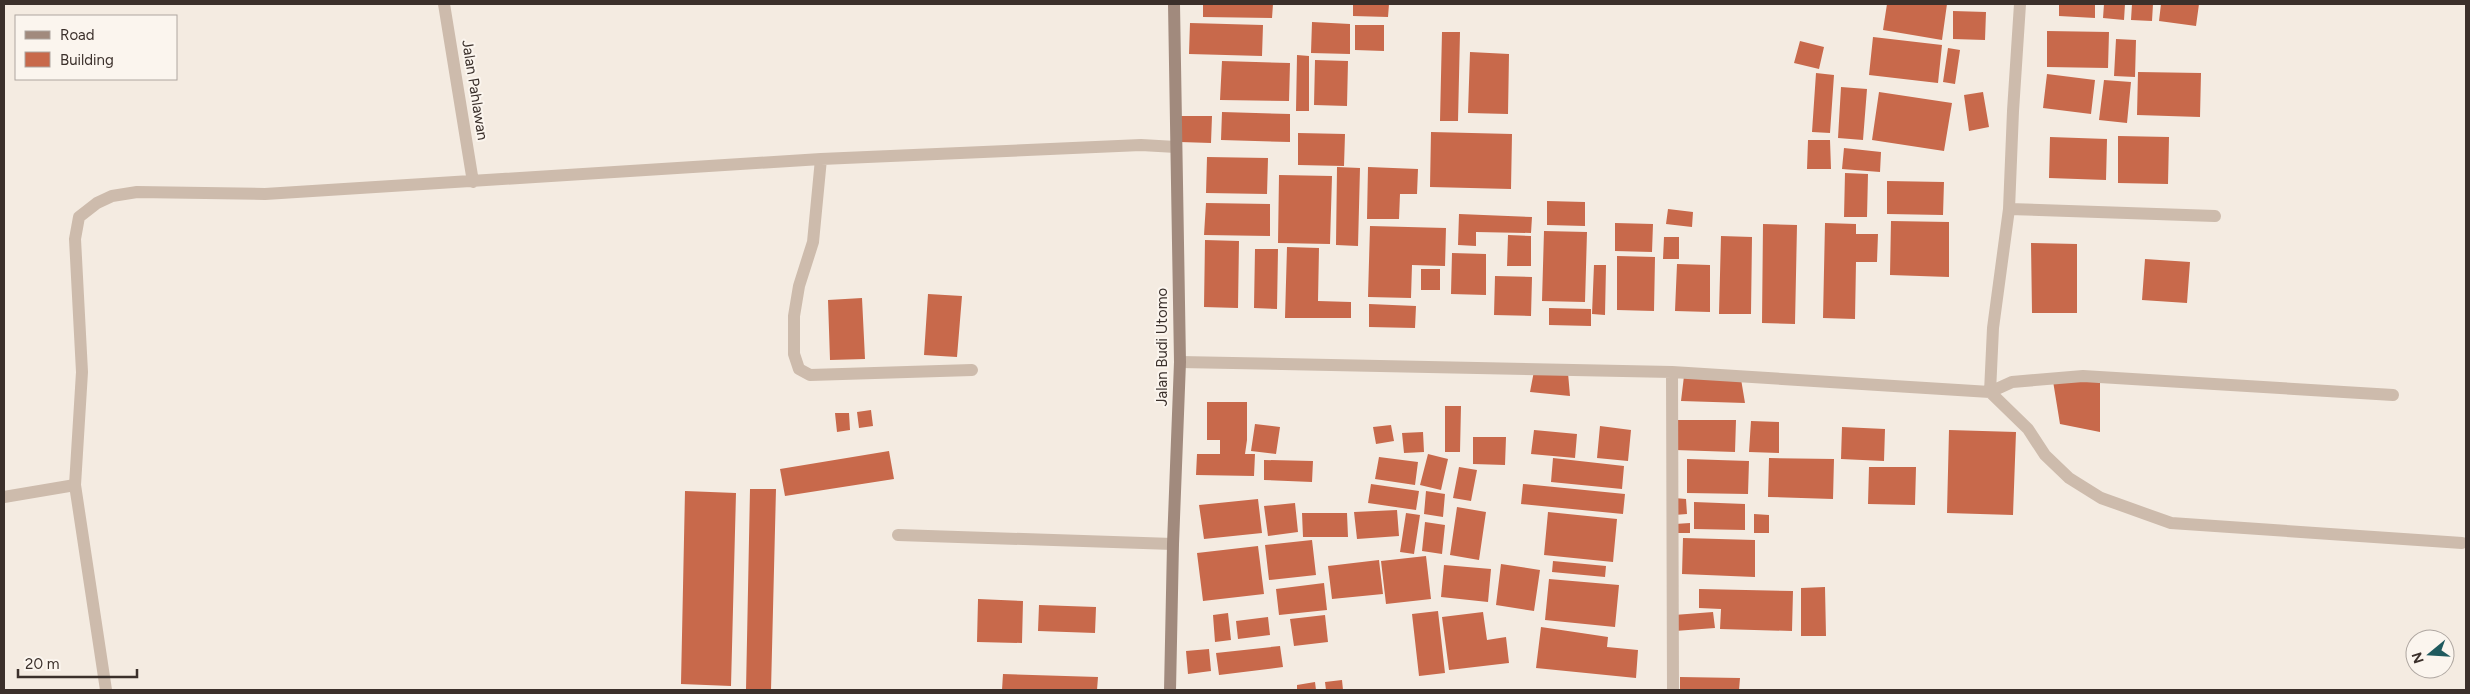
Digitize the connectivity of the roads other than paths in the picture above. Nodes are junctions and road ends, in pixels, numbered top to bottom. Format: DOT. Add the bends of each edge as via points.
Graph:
graph roads {
  1 [pos="444,4"];
  2 [pos="1174,4"];
  3 [pos="2020,4"];
  4 [pos="1176,146"];
  5 [pos="821,159"];
  6 [pos="473,182"];
  7 [pos="2009,209"];
  8 [pos="2215,216"];
  9 [pos="1180,362"];
  10 [pos="972,370"];
  11 [pos="1672,372"];
  12 [pos="1990,392"];
  13 [pos="2393,395"];
  14 [pos="75,485"];
  15 [pos="4,497"];
  16 [pos="898,535"];
  17 [pos="2462,543"];
  18 [pos="1173,544"];
  19 [pos="106,690"];
  20 [pos="1170,690"];
  21 [pos="1673,690"];
  1 -- 6 [label="street, Jalan Pahlawan"];
  2 -- 4 [label="street, Jalan Budi Utomo"];
  3 -- 7 [label="street"];
  4 -- 5 [label="street"];
  4 -- 9 [label="street, Jalan Budi Utomo"];
  5 -- 6 [label="street"];
  5 -- 10 [label="street" via="813,242 799,286 794,316 794,354 799,369 810,375"];
  6 -- 14 [label="street" via="265,194 137,192 112,196 97,203 79,218 75,239 82,372"];
  7 -- 8 [label="street"];
  7 -- 12 [label="street" via="1993,328"];
  9 -- 11 [label="street"];
  9 -- 18 [label="street, Jalan Budi Utomo"];
  11 -- 12 [label="street"];
  11 -- 21 [label="street"];
  12 -- 13 [label="street" via="2012,382 2083,376"];
  12 -- 17 [label="street" via="2028,429 2045,455 2069,478 2101,498 2171,523"];
  14 -- 15 [label="street"];
  14 -- 19 [label="street"];
  16 -- 18 [label="street"];
  18 -- 20 [label="street, Jalan Budi Utomo"];
}
